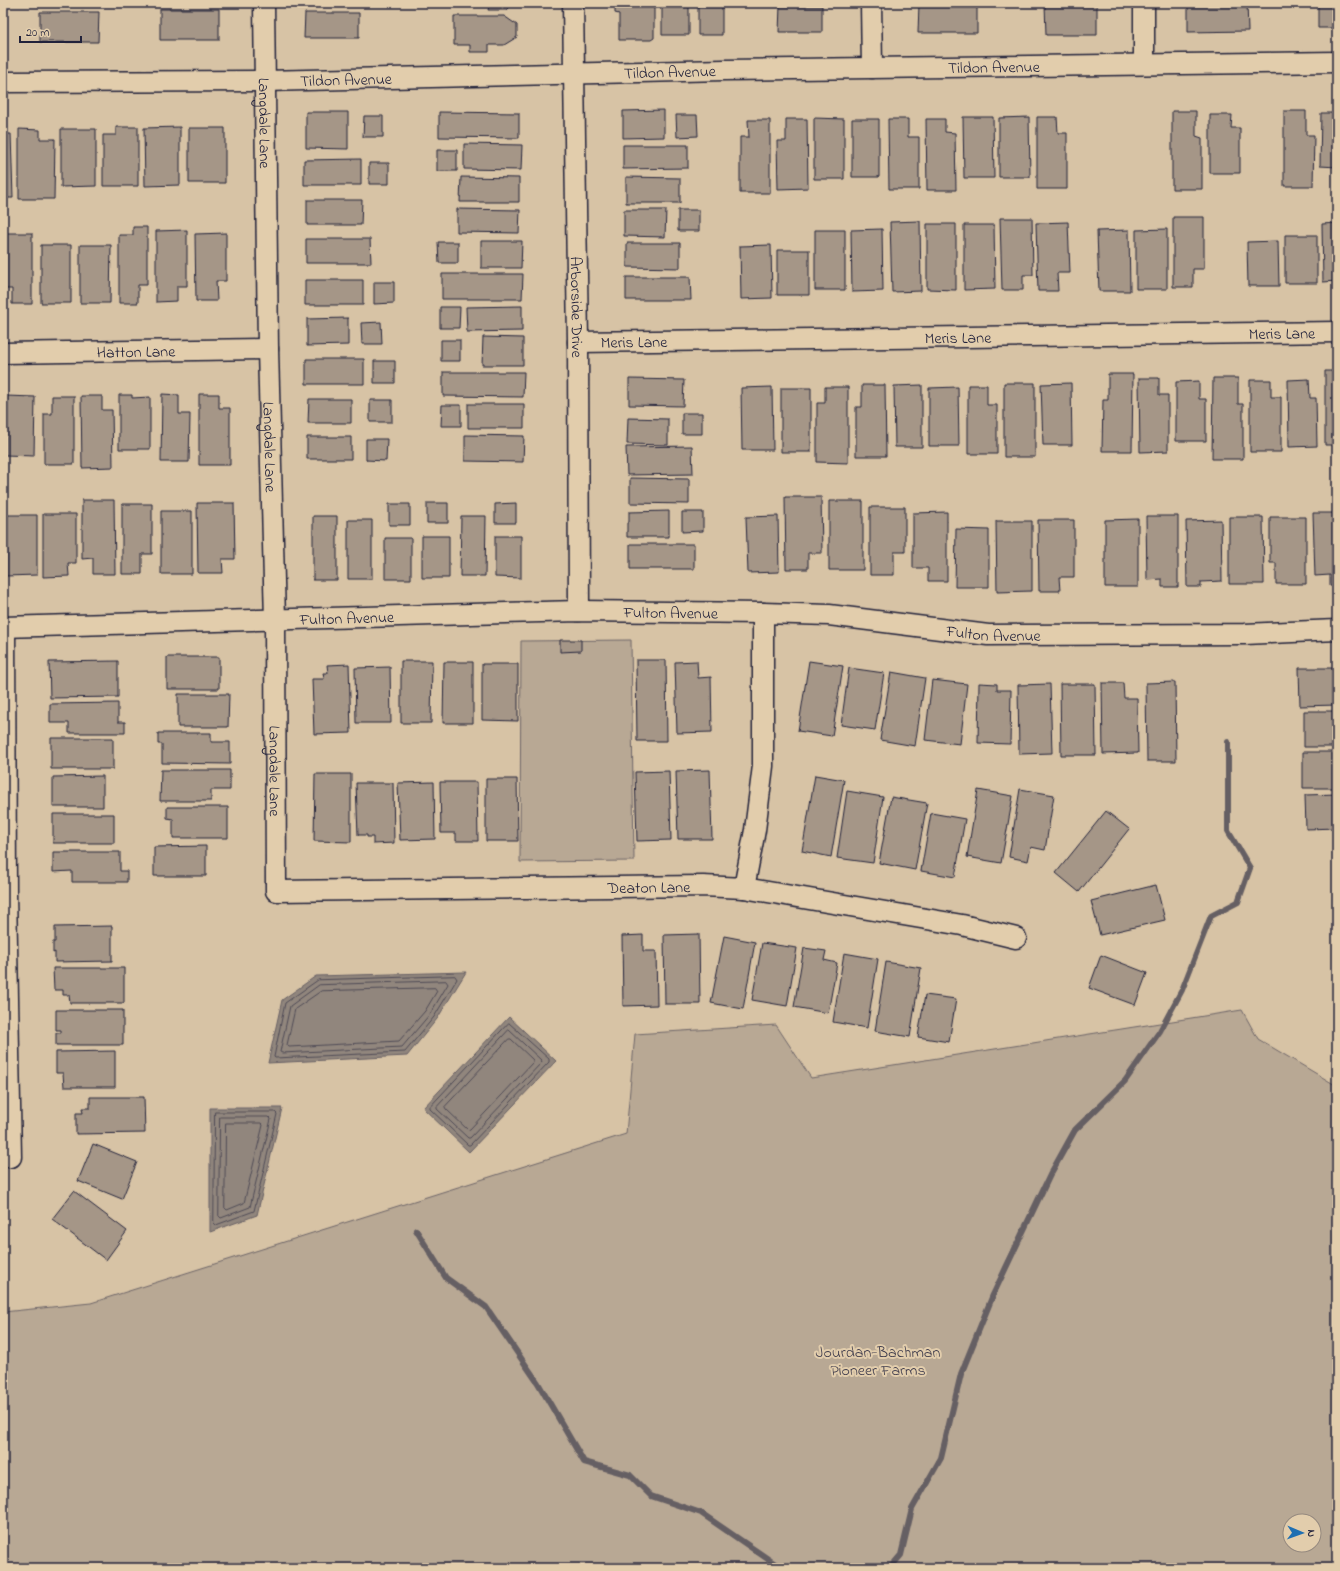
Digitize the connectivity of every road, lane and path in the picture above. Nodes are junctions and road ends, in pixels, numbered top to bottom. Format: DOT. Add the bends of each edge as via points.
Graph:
graph roads {
  1 [pos="264,3"];
  2 [pos="573,3"];
  3 [pos="871,3"];
  4 [pos="1144,3"];
  5 [pos="1337,62"];
  6 [pos="1144,64"];
  7 [pos="872,68"];
  8 [pos="574,74"];
  9 [pos="265,80"];
  10 [pos="3,82"];
  11 [pos="1337,332"];
  12 [pos="578,342"];
  13 [pos="268,349"];
  14 [pos="3,353"];
  15 [pos="580,611"];
  16 [pos="763,612"];
  17 [pos="275,620"];
  18 [pos="4,627"];
  19 [pos="1337,630"];
  20 [pos="744,888"];
  21 [pos="276,891"];
  22 [pos="4,893"];
  23 [pos="1016,938"];
  24 [pos="7,1157"];
  1 -- 9 [label="street, Langdale Lane"];
  2 -- 8 [label="street, Arborside Drive"];
  3 -- 7 [label="street"];
  4 -- 6 [label="street"];
  5 -- 6 [label="street, Tildon Avenue"];
  6 -- 7 [label="street, Tildon Avenue"];
  7 -- 8 [label="street, Tildon Avenue"];
  8 -- 9 [label="street, Tildon Avenue"];
  8 -- 12 [label="street, Arborside Drive"];
  9 -- 10 [label="street, Tildon Avenue"];
  9 -- 13 [label="street, Langdale Lane"];
  11 -- 12 [label="street, Meris Lane"];
  12 -- 15 [label="street, Arborside Drive"];
  13 -- 14 [label="street, Hatton Lane"];
  13 -- 17 [label="street, Langdale Lane"];
  15 -- 16 [label="street, Fulton Avenue"];
  15 -- 17 [label="street, Fulton Avenue"];
  16 -- 19 [label="street, Fulton Avenue" via="829,615 988,635 1245,634"];
  16 -- 20 [label="street" via="763,766"];
  17 -- 18 [label="street, Fulton Avenue"];
  17 -- 21 [label="street, Langdale Lane"];
  18 -- 22 [label="street"];
  20 -- 21 [label="street, Deaton Lane" via="703,886"];
  20 -- 23 [label="street, Deaton Lane" via="962,925"];
  22 -- 24 [label="street"];
}
